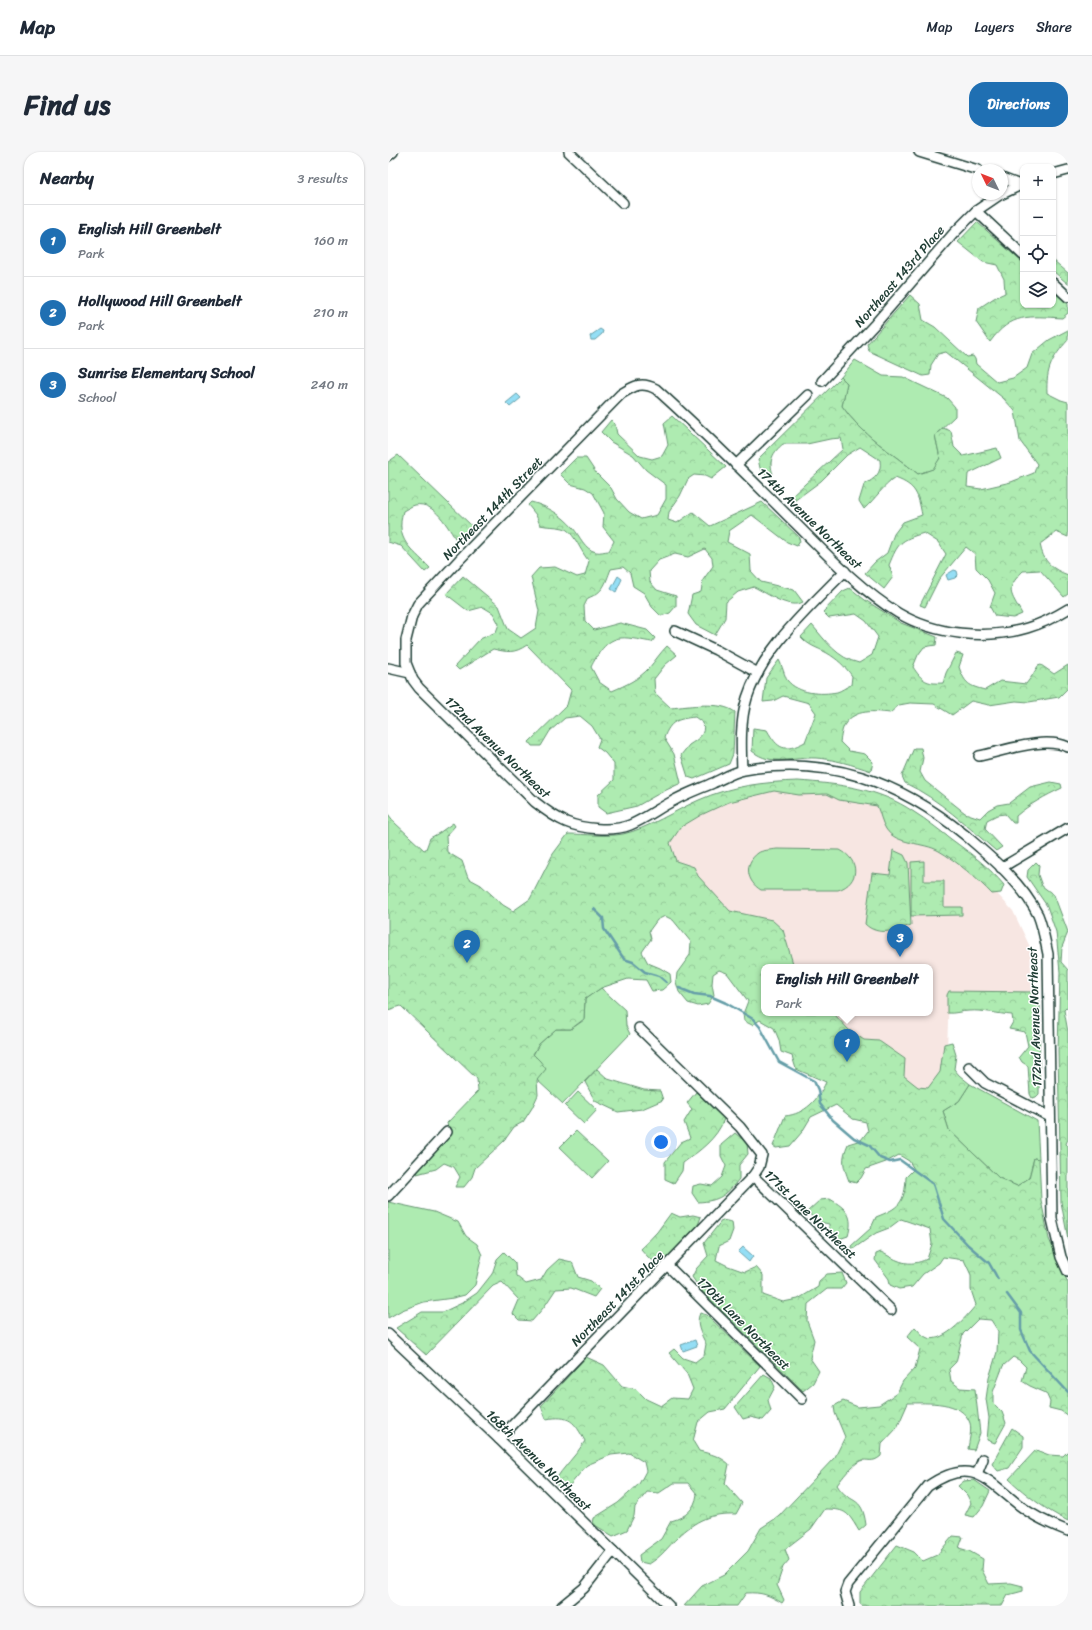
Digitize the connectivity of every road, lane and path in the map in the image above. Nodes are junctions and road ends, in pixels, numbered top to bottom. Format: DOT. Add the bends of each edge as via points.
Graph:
graph roads {
  1 [pos="393,152"];
  2 [pos="568,152"];
  3 [pos="919,152"];
  4 [pos="388,156"];
  5 [pos="972,168"];
  6 [pos="1068,170"];
  7 [pos="1056,173"];
  8 [pos="1008,180"];
  9 [pos="1020,184"];
  10 [pos="1020,185"];
  11 [pos="1008,191"];
  12 [pos="993,200"];
  13 [pos="623,203"];
  14 [pos="976,211"];
  15 [pos="1020,252"];
  16 [pos="1056,286"];
  17 [pos="1068,296"];
  18 [pos="822,381"];
  19 [pos="640,384"];
  20 [pos="808,395"];
  21 [pos="736,465"];
  22 [pos="845,571"];
  23 [pos="1068,609"];
  24 [pos="675,631"];
  25 [pos="388,668"];
  26 [pos="758,672"];
  27 [pos="410,673"];
  28 [pos="1068,747"];
  29 [pos="978,756"];
  30 [pos="742,770"];
  31 [pos="1068,828"];
  32 [pos="1001,868"];
  33 [pos="639,1028"];
  34 [pos="969,1067"];
  35 [pos="1050,1117"];
  36 [pos="447,1132"];
  37 [pos="753,1176"];
  38 [pos="388,1196"];
  39 [pos="667,1266"];
  40 [pos="1068,1272"];
  41 [pos="890,1310"];
  42 [pos="388,1334"];
  43 [pos="802,1399"];
  44 [pos="499,1439"];
  45 [pos="983,1459"];
  46 [pos="977,1474"];
  47 [pos="1068,1531"];
  48 [pos="613,1551"];
  49 [pos="562,1606"];
  50 [pos="669,1606"];
  51 [pos="849,1606"];
  1 -- 4 [label="street"];
  2 -- 13 [label="street"];
  3 -- 5 [label="street"];
  6 -- 7 [label="street"];
  8 -- 9 [label="street"];
  10 -- 11 [label="street, Northeast 143rd Place"];
  12 -- 14 [label="street, Northeast 143rd Place"];
  14 -- 15 [label="street"];
  14 -- 18 [label="street, Northeast 143rd Place"];
  16 -- 17 [label="street"];
  19 -- 21 [label="street, 174th Avenue Northeast" via="656,389"];
  19 -- 27 [label="street, Northeast 144th Street" via="621,394 418,604 406,640 406,663"];
  20 -- 21 [label="street"];
  21 -- 22 [label="street, 174th Avenue Northeast"];
  22 -- 23 [label="street, 174th Avenue Northeast" via="899,613 936,629 958,633 1004,633 1027,628"];
  22 -- 26 [label="street" via="768,654"];
  24 -- 26 [label="street"];
  25 -- 27 [label="street"];
  26 -- 30 [label="street" via="747,698 743,718"];
  27 -- 30 [label="street, 172nd Avenue Northeast" via="419,688 534,802 567,823 600,829 629,825 675,800"];
  28 -- 29 [label="street" via="1045,742"];
  30 -- 32 [label="street, 172nd Avenue Northeast" via="791,765 826,768 861,776 917,800 952,825"];
  31 -- 32 [label="street"];
  32 -- 35 [label="street, 172nd Avenue Northeast" via="1020,888 1037,914 1048,954"];
  33 -- 37 [label="street, 171st Lane Northeast" via="740,1127 759,1150 762,1155"];
  34 -- 35 [label="street" via="985,1083"];
  35 -- 40 [label="street, 172nd Avenue Northeast" via="1052,1218 1061,1257"];
  36 -- 38 [label="street"];
  37 -- 39 [label="street, Northeast 141st Place"];
  37 -- 41 [label="street, 171st Lane Northeast"];
  39 -- 43 [label="street, 170th Lane Northeast"];
  39 -- 44 [label="street, Northeast 141st Place"];
  42 -- 44 [label="street, 168th Avenue Northeast"];
  44 -- 48 [label="street, 168th Avenue Northeast"];
  45 -- 46 [label="street"];
  46 -- 47 [label="street" via="996,1485 1038,1519"];
  46 -- 51 [label="street" via="953,1472 928,1486 848,1584 845,1592"];
  48 -- 49 [label="street" via="584,1588"];
  48 -- 50 [label="street, 168th Avenue Northeast"];
}
